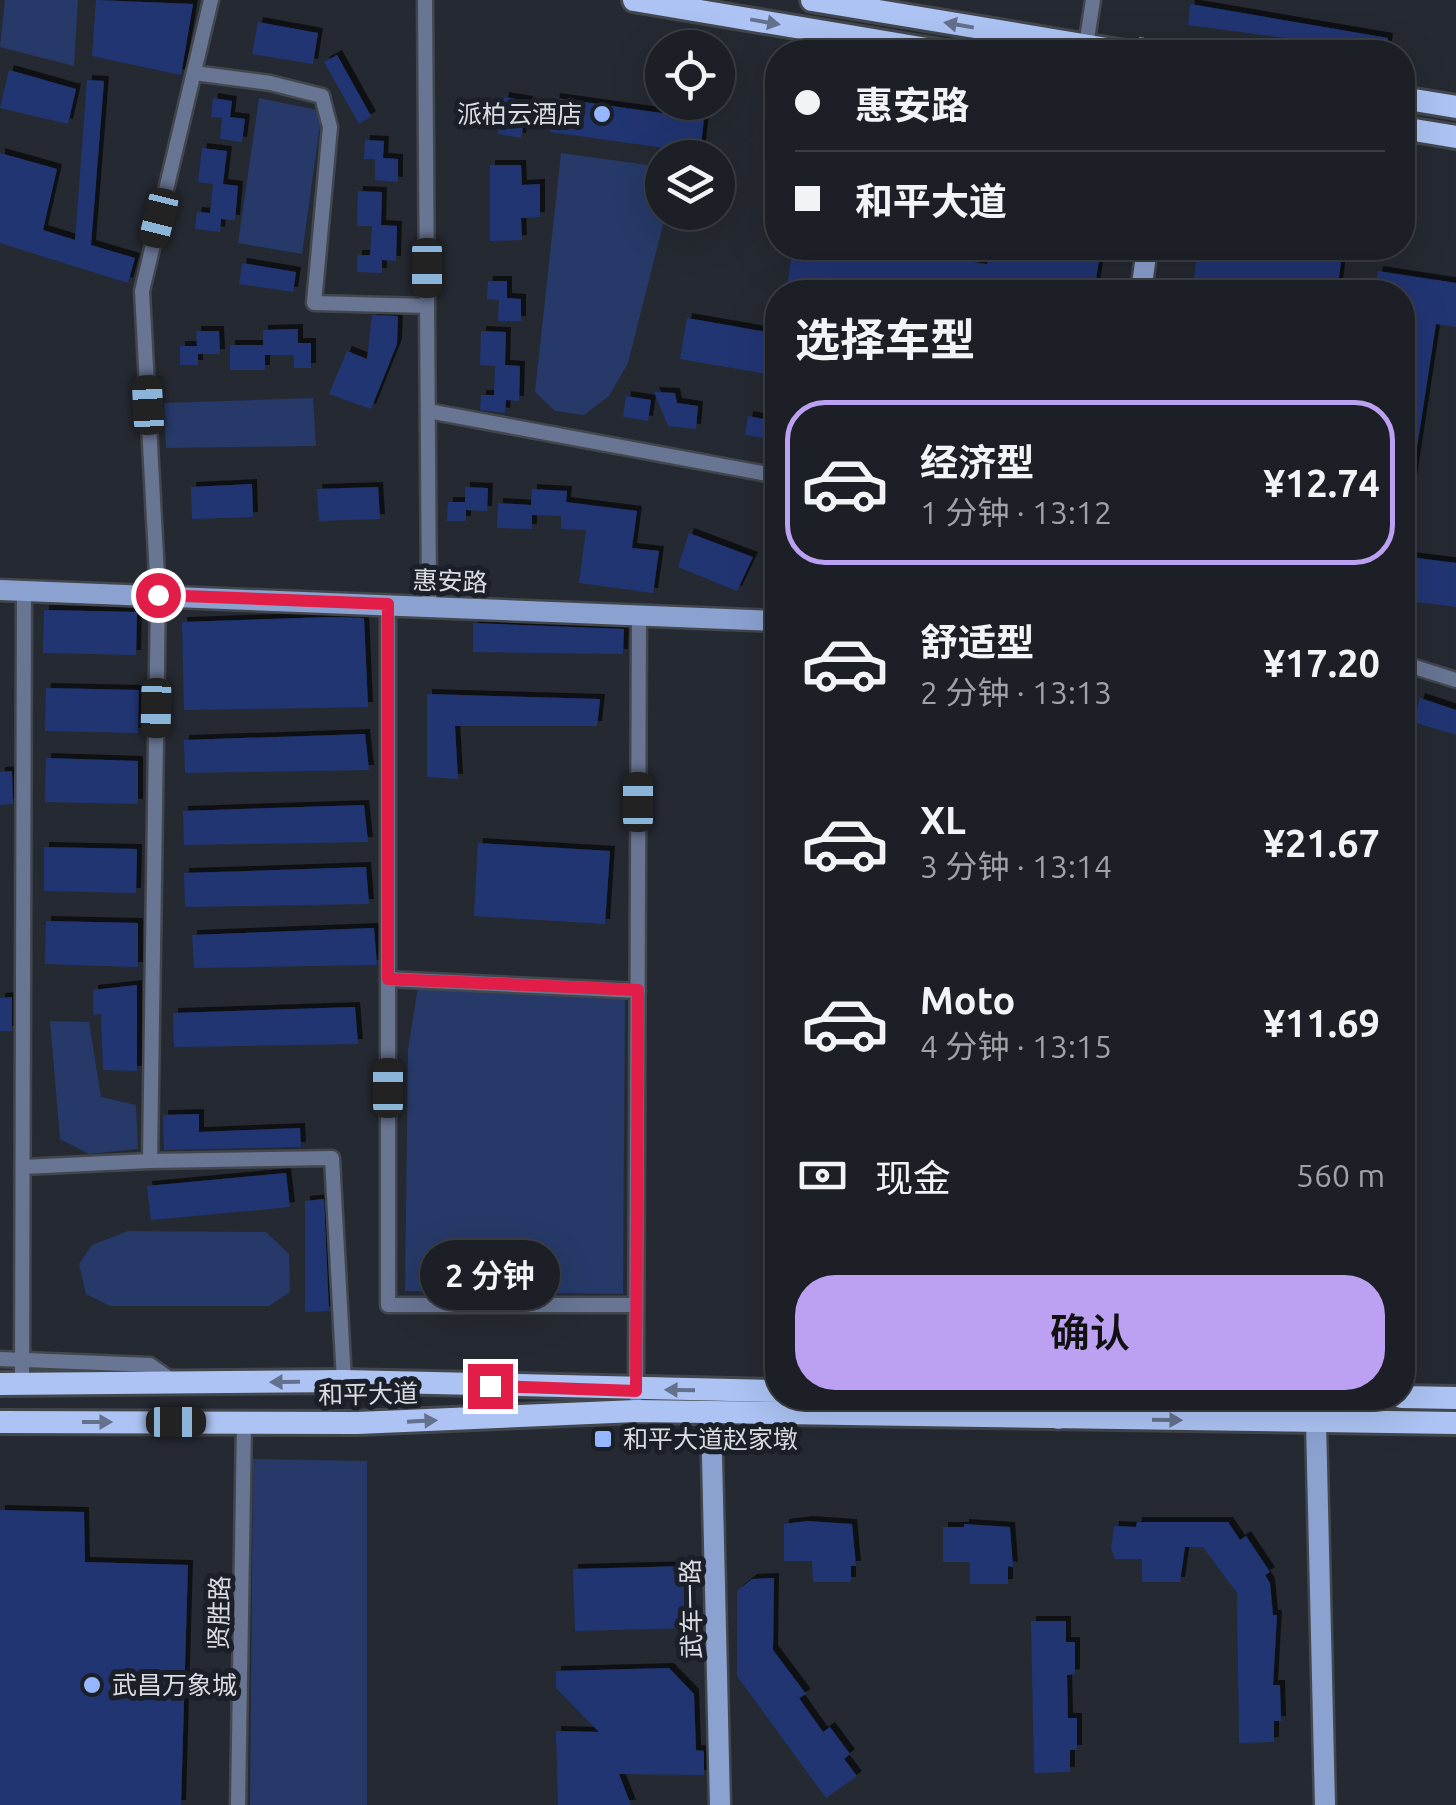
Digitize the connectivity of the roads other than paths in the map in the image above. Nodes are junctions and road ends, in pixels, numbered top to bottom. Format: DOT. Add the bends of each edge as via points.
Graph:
graph roads {
  1 [pos="211,0"];
  2 [pos="425,0"];
  3 [pos="634,0"];
  4 [pos="812,0"];
  5 [pos="1093,0"];
  6 [pos="874,40"];
  7 [pos="1050,40"];
  8 [pos="1087,40"];
  9 [pos="194,73"];
  10 [pos="1415,98"];
  11 [pos="1454,100"];
  12 [pos="1415,130"];
  13 [pos="1456,137"];
  14 [pos="427,306"];
  15 [pos="428,411"];
  16 [pos="765,474"];
  17 [pos="24,589"];
  18 [pos="0,590"];
  19 [pos="158,595"];
  20 [pos="388,604"];
  21 [pos="430,606"];
  22 [pos="640,614"];
  23 [pos="765,620"];
  24 [pos="1415,667"];
  25 [pos="1456,680"];
  26 [pos="388,979"];
  27 [pos="638,990"];
  28 [pos="150,1161"];
  29 [pos="22,1167"];
  30 [pos="636,1305"];
  31 [pos="0,1359"];
  32 [pos="22,1359"];
  33 [pos="344,1381"];
  34 [pos="174,1382"];
  35 [pos="11,1384"];
  36 [pos="765,1393"];
  37 [pos="1415,1398"];
  38 [pos="1456,1398"];
  39 [pos="636,1401"];
  40 [pos="920,1410"];
  41 [pos="1096,1410"];
  42 [pos="711,1413"];
  43 [pos="0,1422"];
  44 [pos="244,1422"];
  45 [pos="1316,1422"];
  46 [pos="1456,1423"];
  47 [pos="238,1805"];
  48 [pos="720,1805"];
  49 [pos="1325,1805"];
  1 -- 9 [label="street"];
  2 -- 14 [label="street"];
  3 -- 6 [label="main road, one-way"];
  7 -- 4 [label="main road, one-way"];
  5 -- 8 [label="street"];
  9 -- 14 [label="street" via="322,96 330,127 314,303"];
  9 -- 19 [label="street" via="142,291"];
  10 -- 11 [label="main road"];
  12 -- 13 [label="main road"];
  14 -- 15 [label="street"];
  15 -- 16 [label="street"];
  15 -- 21 [label="street"];
  17 -- 18 [label="street, 惠安路"];
  17 -- 19 [label="street, 惠安路"];
  17 -- 29 [label="street"];
  19 -- 20 [label="street, 惠安路"];
  19 -- 28 [label="street"];
  20 -- 21 [label="street, 惠安路"];
  20 -- 26 [label="street"];
  21 -- 22 [label="street, 惠安路"];
  22 -- 23 [label="street, 惠安路"];
  22 -- 27 [label="street"];
  24 -- 25 [label="street"];
  26 -- 27 [label="street"];
  26 -- 30 [label="street" via="388,1304"];
  27 -- 30 [label="street"];
  28 -- 29 [label="street"];
  28 -- 33 [label="street" via="332,1158"];
  29 -- 32 [label="street"];
  30 -- 39 [label="street"];
  31 -- 32 [label="street"];
  32 -- 34 [label="street" via="150,1366"];
  32 -- 35 [label="street"];
  33 -- 34 [label="main road, 和平大道, one-way"];
  33 -- 39 [label="main road, 和平大道"];
  34 -- 35 [label="main road, 和平大道"];
  36 -- 39 [label="main road, 和平大道, one-way"];
  37 -- 38 [label="main road"];
  39 -- 42 [label="main road, 和平大道"];
  44 -- 39 [label="main road, 和平大道, one-way" via="357,1424"];
  40 -- 42 [label="main road, 和平大道"];
  41 -- 45 [label="main road, 和平大道, one-way"];
  42 -- 48 [label="street, 武车一路"];
  43 -- 44 [label="main road, 和平大道, one-way"];
  44 -- 47 [label="street, 贤胜路"];
  45 -- 46 [label="main road, 和平大道"];
  45 -- 49 [label="street"];
}
